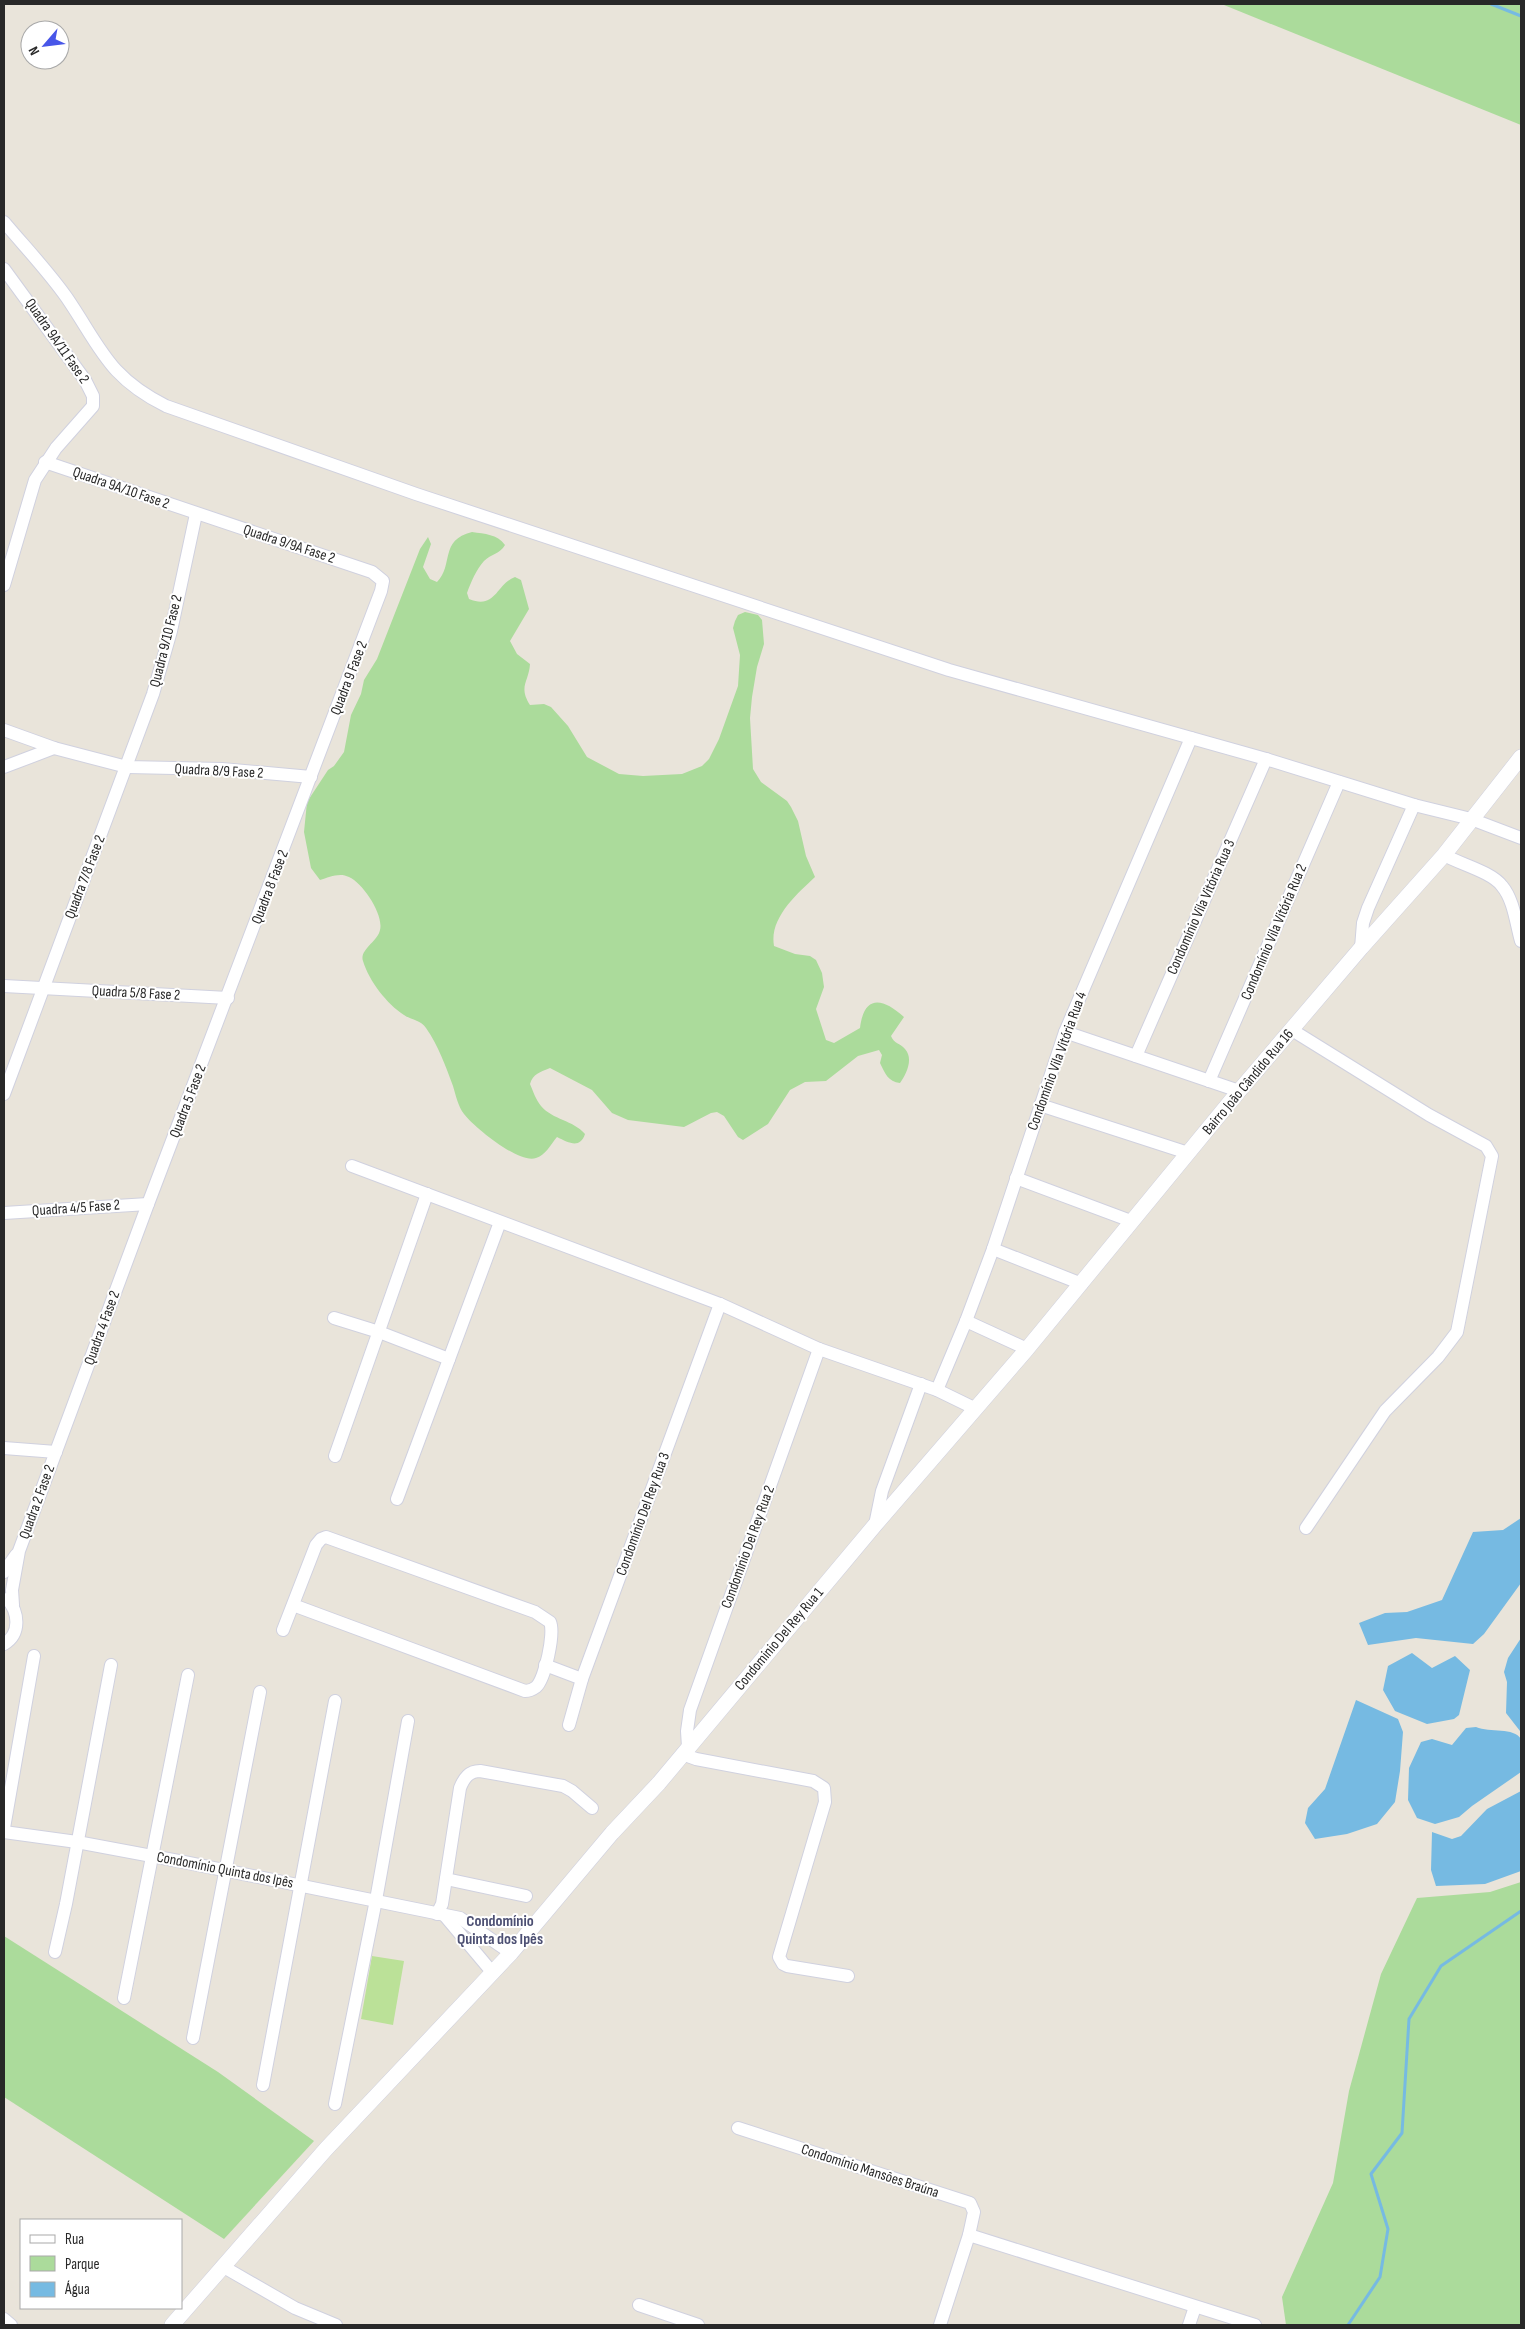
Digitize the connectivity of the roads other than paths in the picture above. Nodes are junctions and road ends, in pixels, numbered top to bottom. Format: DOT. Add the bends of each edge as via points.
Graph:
graph roads {
  1 [pos="4,222"];
  2 [pos="4,268"];
  3 [pos="46,462"];
  4 [pos="196,514"];
  5 [pos="381,578"];
  6 [pos="4,585"];
  7 [pos="4,730"];
  8 [pos="1191,738"];
  9 [pos="54,748"];
  10 [pos="1521,757"];
  11 [pos="1266,759"];
  12 [pos="127,766"];
  13 [pos="4,767"];
  14 [pos="311,777"];
  15 [pos="1339,782"];
  16 [pos="1414,806"];
  17 [pos="1471,819"];
  18 [pos="1521,838"];
  19 [pos="1444,855"];
  20 [pos="1521,941"];
  21 [pos="1361,948"];
  22 [pos="4,986"];
  23 [pos="44,988"];
  24 [pos="228,998"];
  25 [pos="1292,1030"];
  26 [pos="1065,1032"];
  27 [pos="1136,1056"];
  28 [pos="1209,1081"];
  29 [pos="1239,1092"];
  30 [pos="4,1094"];
  31 [pos="1040,1105"];
  32 [pos="1188,1153"];
  33 [pos="352,1166"];
  34 [pos="1016,1178"];
  35 [pos="427,1194"];
  36 [pos="148,1204"];
  37 [pos="4,1213"];
  38 [pos="1131,1221"];
  39 [pos="500,1222"];
  40 [pos="993,1249"];
  41 [pos="1082,1284"];
  42 [pos="720,1304"];
  43 [pos="334,1318"];
  44 [pos="966,1321"];
  45 [pos="379,1332"];
  46 [pos="819,1348"];
  47 [pos="1027,1349"];
  48 [pos="449,1359"];
  49 [pos="921,1384"];
  50 [pos="937,1390"];
  51 [pos="976,1408"];
  52 [pos="4,1448"];
  53 [pos="56,1452"];
  54 [pos="335,1456"];
  55 [pos="397,1499"];
  56 [pos="875,1525"];
  57 [pos="1306,1528"];
  58 [pos="19,1551"];
  59 [pos="4,1572"];
  60 [pos="8,1601"];
  61 [pos="293,1605"];
  62 [pos="283,1630"];
  63 [pos="4,1644"];
  64 [pos="34,1656"];
  65 [pos="111,1665"];
  66 [pos="545,1665"];
  67 [pos="188,1675"];
  68 [pos="582,1679"];
  69 [pos="260,1692"];
  70 [pos="335,1701"];
  71 [pos="408,1721"];
  72 [pos="570,1725"];
  73 [pos="685,1750"];
  74 [pos="592,1808"];
  75 [pos="4,1828"];
  76 [pos="4,1832"];
  77 [pos="77,1842"];
  78 [pos="152,1856"];
  79 [pos="226,1871"];
  80 [pos="446,1879"];
  81 [pos="301,1885"];
  82 [pos="526,1896"];
  83 [pos="376,1900"];
  84 [pos="441,1915"];
  85 [pos="55,1952"];
  86 [pos="511,1953"];
  87 [pos="492,1972"];
  88 [pos="848,1976"];
  89 [pos="124,1998"];
  90 [pos="193,2038"];
  91 [pos="263,2086"];
  92 [pos="335,2104"];
  93 [pos="738,2128"];
  94 [pos="969,2235"];
  95 [pos="222,2266"];
  96 [pos="639,2305"];
  97 [pos="1195,2307"];
  98 [pos="4,2319"];
  99 [pos="11,2325"];
  100 [pos="172,2325"];
  101 [pos="336,2325"];
  102 [pos="698,2325"];
  103 [pos="940,2325"];
  104 [pos="1189,2325"];
  105 [pos="1255,2325"];
  1 -- 8 [label="street" via="49,274 116,372 166,406 416,494 949,670"];
  2 -- 3 [label="street, Quadra 9A/11 Fase 2" via="85,380 93,396 91,410 69,431"];
  3 -- 4 [label="street, Quadra 9A/10 Fase 2"];
  3 -- 6 [label="street, Quadra 9A/11 Fase 2" via="28,499"];
  4 -- 5 [label="street, Quadra 9/9A Fase 2" via="372,572"];
  4 -- 12 [label="street, Quadra 9/10 Fase 2" via="164,661"];
  5 -- 14 [label="street, Quadra 9 Fase 2" via="381,591"];
  7 -- 9 [label="street, Quadra 8/9 Fase 2"];
  8 -- 11 [label="street"];
  8 -- 26 [label="street, Condomínio Vila Vitória Rua 4"];
  9 -- 12 [label="street, Quadra 8/9 Fase 2"];
  9 -- 13 [label="street"];
  10 -- 17 [label="street, Bairro João Cândido Rua 16"];
  11 -- 15 [label="street"];
  11 -- 27 [label="street, Condomínio Vila Vitória Rua 3"];
  12 -- 14 [label="street, Quadra 8/9 Fase 2" via="222,769"];
  12 -- 23 [label="street, Quadra 7/8 Fase 2"];
  14 -- 24 [label="street, Quadra 8 Fase 2"];
  15 -- 16 [label="street"];
  15 -- 28 [label="street, Condomínio Vila Vitória Rua 2"];
  16 -- 17 [label="street"];
  16 -- 21 [label="street" via="1368,908 1363,922"];
  17 -- 18 [label="street"];
  17 -- 19 [label="street, Bairro João Cândido Rua 16"];
  19 -- 20 [label="street" via="1502,885"];
  19 -- 21 [label="street, Bairro João Cândido Rua 16"];
  21 -- 25 [label="street, Bairro João Cândido Rua 16"];
  22 -- 23 [label="street, Quadra 5/8 Fase 2"];
  23 -- 24 [label="street, Quadra 5/8 Fase 2"];
  23 -- 30 [label="street, Quadra 7/8 Fase 2"];
  24 -- 36 [label="street, Quadra 5 Fase 2"];
  25 -- 29 [label="street, Bairro João Cândido Rua 16"];
  25 -- 57 [label="street" via="1486,1146 1492,1156 1457,1332 1438,1357 1385,1411"];
  26 -- 27 [label="street"];
  26 -- 31 [label="street, Condomínio Vila Vitória Rua 4"];
  27 -- 28 [label="street"];
  28 -- 29 [label="street"];
  29 -- 32 [label="street, Bairro João Cândido Rua 16"];
  31 -- 32 [label="street"];
  31 -- 34 [label="street, Condomínio Vila Vitória Rua 4"];
  32 -- 38 [label="street, Bairro João Cândido Rua 16"];
  33 -- 35 [label="street"];
  34 -- 38 [label="street"];
  34 -- 40 [label="street, Condomínio Vila Vitória Rua 4"];
  35 -- 39 [label="street"];
  35 -- 45 [label="street"];
  36 -- 37 [label="street, Quadra 4/5 Fase 2"];
  36 -- 53 [label="street, Quadra 4 Fase 2"];
  38 -- 41 [label="street, Bairro João Cândido Rua 16"];
  39 -- 42 [label="street"];
  39 -- 48 [label="street"];
  40 -- 41 [label="street"];
  40 -- 44 [label="street, Condomínio Vila Vitória Rua 4"];
  41 -- 47 [label="street, Bairro João Cândido Rua 16"];
  42 -- 46 [label="street"];
  42 -- 68 [label="street, Condomínio Del Rey Rua 3"];
  43 -- 45 [label="street"];
  44 -- 47 [label="street"];
  44 -- 50 [label="street, Condomínio Vila Vitória Rua 4"];
  45 -- 48 [label="street"];
  45 -- 54 [label="street"];
  46 -- 49 [label="street"];
  46 -- 73 [label="street, Condomínio Del Rey Rua 2" via="690,1710"];
  47 -- 51 [label="street, Bairro João Cândido Rua 16"];
  48 -- 55 [label="street"];
  49 -- 50 [label="street"];
  49 -- 56 [label="street, Condominio Del Rey Rua 1" via="882,1490"];
  50 -- 51 [label="street"];
  51 -- 56 [label="street, Condominio Del Rey Rua 1"];
  52 -- 53 [label="street"];
  53 -- 58 [label="street, Quadra 2 Fase 2"];
  56 -- 73 [label="street, Condominio Del Rey Rua 1"];
  58 -- 59 [label="street, Quadra 2 Fase 2"];
  58 -- 60 [label="street, Quadra 2 Fase 2"];
  60 -- 63 [label="street, Quadra 2 Fase 2" via="17,1618 15,1630"];
  61 -- 62 [label="street"];
  61 -- 66 [label="street" via="525,1691 539,1684"];
  61 -- 66 [label="street" via="316,1545 321,1539 330,1538 546,1618 552,1626 552,1633"];
  64 -- 75 [label="street"];
  65 -- 77 [label="street"];
  66 -- 68 [label="street"];
  67 -- 78 [label="street"];
  68 -- 72 [label="street, Condomínio Del Rey Rua 3"];
  69 -- 79 [label="street"];
  70 -- 81 [label="street"];
  71 -- 83 [label="street"];
  73 -- 86 [label="street, Condominio Del Rey Rua 1"];
  73 -- 88 [label="street" via="696,1760 813,1781 824,1788 824,1802 779,1957 788,1966"];
  74 -- 80 [label="street" via="563,1786 472,1772 460,1788"];
  76 -- 77 [label="street, Condomínio Quinta dos Ipês"];
  77 -- 78 [label="street, Condomínio Quinta dos Ipês"];
  77 -- 85 [label="street"];
  78 -- 79 [label="street, Condomínio Quinta dos Ipês"];
  78 -- 89 [label="street"];
  79 -- 81 [label="street, Condomínio Quinta dos Ipês"];
  79 -- 90 [label="street"];
  80 -- 82 [label="street"];
  80 -- 84 [label="street"];
  81 -- 83 [label="street, Condomínio Quinta dos Ipês"];
  81 -- 91 [label="street"];
  83 -- 84 [label="street, Condomínio Quinta dos Ipês"];
  83 -- 92 [label="street"];
  84 -- 86 [label="street, Condomínio Quinta dos Ipês" via="460,1918"];
  84 -- 87 [label="street"];
  86 -- 87 [label="street, Condominio Del Rey Rua 1"];
  87 -- 95 [label="street, Condominio Del Rey Rua 1" via="359,2113"];
  93 -- 94 [label="street, Condomínio Mansões Braúna" via="970,2203 974,2212"];
  94 -- 97 [label="street"];
  94 -- 103 [label="street, Condomínio Mansões Braúna"];
  95 -- 100 [label="street, Condominio Del Rey Rua 1"];
  95 -- 101 [label="street" via="295,2308"];
  96 -- 102 [label="street"];
  97 -- 104 [label="street"];
  97 -- 105 [label="street"];
  98 -- 99 [label="street"];
}
